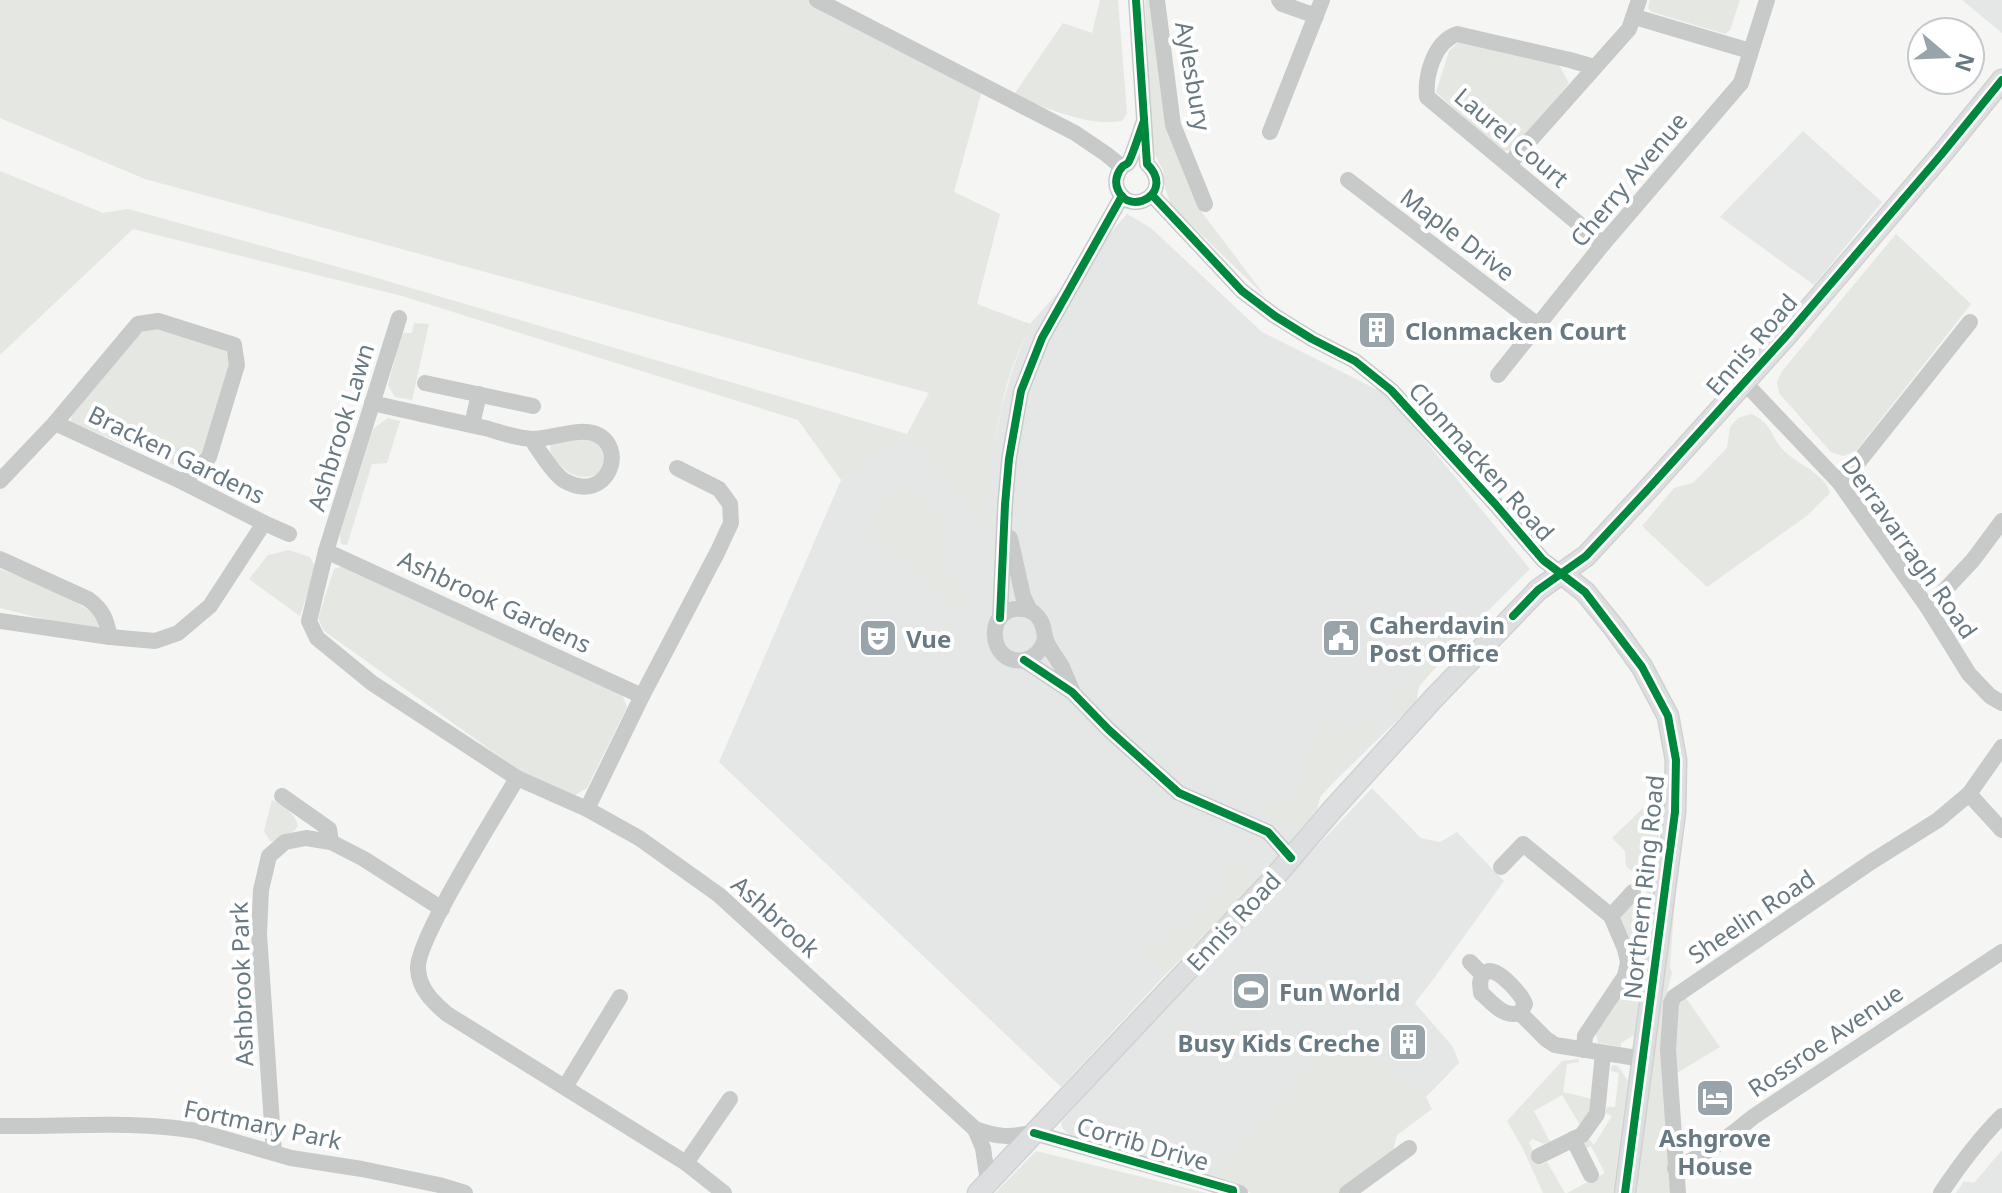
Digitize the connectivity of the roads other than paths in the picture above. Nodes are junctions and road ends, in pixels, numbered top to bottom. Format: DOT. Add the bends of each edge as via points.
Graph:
graph roads {
  1 [pos="817,0"];
  2 [pos="1136,0"];
  3 [pos="1157,0"];
  4 [pos="1279,0"];
  5 [pos="1767,0"];
  6 [pos="1319,8"];
  7 [pos="1637,8"];
  8 [pos="1750,51"];
  9 [pos="1570,60"];
  10 [pos="1594,67"];
  11 [pos="2002,80"];
  12 [pos="1576,88"];
  13 [pos="1144,121"];
  14 [pos="1270,132"];
  15 [pos="1147,164"];
  16 [pos="1509,164"];
  17 [pos="1125,165"];
  18 [pos="1348,180"];
  19 [pos="1152,195"];
  20 [pos="1122,196"];
  21 [pos="1205,204"];
  22 [pos="1603,244"];
  23 [pos="399,318"];
  24 [pos="1970,322"];
  25 [pos="1539,326"];
  26 [pos="1498,375"];
  27 [pos="425,383"];
  28 [pos="1745,383"];
  29 [pos="479,394"];
  30 [pos="372,403"];
  31 [pos="533,406"];
  32 [pos="55,423"];
  33 [pos="472,425"];
  34 [pos="531,439"];
  35 [pos="677,468"];
  36 [pos="0,481"];
  37 [pos="183,482"];
  38 [pos="1839,482"];
  39 [pos="1005,505"];
  40 [pos="2002,521"];
  41 [pos="264,523"];
  42 [pos="289,534"];
  43 [pos="326,551"];
  44 [pos="0,559"];
  45 [pos="1561,573"];
  46 [pos="1928,608"];
  47 [pos="1030,611"];
  48 [pos="1000,618"];
  49 [pos="0,621"];
  50 [pos="110,637"];
  51 [pos="1045,639"];
  52 [pos="1024,660"];
  53 [pos="1072,692"];
  54 [pos="642,696"];
  55 [pos="2002,703"];
  56 [pos="2002,747"];
  57 [pos="517,778"];
  58 [pos="1969,794"];
  59 [pos="282,796"];
  60 [pos="587,809"];
  61 [pos="304,812"];
  62 [pos="2002,830"];
  63 [pos="306,838"];
  64 [pos="331,842"];
  65 [pos="1291,858"];
  66 [pos="1501,867"];
  67 [pos="1633,892"];
  68 [pos="442,909"];
  69 [pos="1611,916"];
  70 [pos="2002,952"];
  71 [pos="620,997"];
  72 [pos="1520,1013"];
  73 [pos="1584,1050"];
  74 [pos="1603,1053"];
  75 [pos="1643,1059"];
  76 [pos="565,1087"];
  77 [pos="730,1099"];
  78 [pos="2002,1116"];
  79 [pos="0,1126"];
  80 [pos="975,1129"];
  81 [pos="1034,1133"];
  82 [pos="1573,1139"];
  83 [pos="1409,1148"];
  84 [pos="274,1153"];
  85 [pos="1539,1156"];
  86 [pos="686,1163"];
  87 [pos="1675,1168"];
  88 [pos="1591,1175"];
  89 [pos="983,1187"];
  90 [pos="1235,1192"];
  91 [pos="465,1193"];
  92 [pos="724,1193"];
  93 [pos="1347,1193"];
  94 [pos="1625,1193"];
  95 [pos="1678,1193"];
  96 [pos="1941,1193"];
  1 -- 17 [label="street" via="1075,133"];
  2 -- 13 [label="street"];
  3 -- 21 [label="street, Aylesbury" via="1173,125"];
  4 -- 6 [label="street"];
  5 -- 8 [label="street, Cherry Avenue"];
  6 -- 14 [label="street"];
  7 -- 8 [label="street"];
  7 -- 10 [label="street" via="1629,29"];
  8 -- 22 [label="street, Cherry Avenue" via="1741,83"];
  9 -- 10 [label="street, Laurel Court"];
  9 -- 12 [label="street"];
  9 -- 16 [label="street, Laurel Court" via="1457,34 1442,43 1428,75 1427,97"];
  10 -- 12 [label="street"];
  11 -- 28 [label="main road, Ennis Road"];
  12 -- 16 [label="street"];
  13 -- 15 [label="street"];
  13 -- 17 [label="street"];
  15 -- 17 [label="street"];
  15 -- 19 [label="street" via="1157,179"];
  16 -- 22 [label="street, Laurel Court"];
  17 -- 20 [label="street" via="1116,182"];
  18 -- 25 [label="street, Maple Drive"];
  19 -- 20 [label="street" via="1134,202"];
  19 -- 45 [label="street, Clonmacken Road" via="1242,291 1287,324 1355,361 1391,390 1543,560"];
  20 -- 39 [label="street" via="1042,338 1021,391"];
  22 -- 25 [label="street, Cherry Avenue"];
  23 -- 30 [label="street, Ashbrook Lawn"];
  24 -- 38 [label="street"];
  25 -- 26 [label="street, Cherry Avenue"];
  27 -- 29 [label="street"];
  28 -- 38 [label="street, Derravarragh Road"];
  28 -- 45 [label="main road, Ennis Road" via="1586,556"];
  29 -- 31 [label="street"];
  29 -- 33 [label="street"];
  30 -- 33 [label="street"];
  30 -- 43 [label="street, Ashbrook Lawn"];
  32 -- 36 [label="street, Bracken Gardens"];
  32 -- 37 [label="street, Bracken Gardens"];
  32 -- 37 [label="street" via="138,324 158,321 234,345 237,365 209,457"];
  33 -- 34 [label="street"];
  34 -- 34 [label="street" via="599,435 609,445 611,467 595,486 580,487 563,480"];
  35 -- 54 [label="street" via="719,489 730,504 731,523"];
  37 -- 41 [label="street, Bracken Gardens"];
  38 -- 46 [label="street, Derravarragh Road"];
  39 -- 47 [label="street"];
  39 -- 48 [label="street"];
  40 -- 46 [label="street"];
  41 -- 42 [label="street, Bracken Gardens"];
  41 -- 50 [label="street, Bracken Gardens" via="210,606 178,633 155,641"];
  43 -- 54 [label="street, Ashbrook Gardens"];
  43 -- 57 [label="street, Ashbrook" via="309,621 317,638 372,683"];
  44 -- 50 [label="street" via="88,599 99,607"];
  45 -- 65 [label="main road, Ennis Road" via="1538,590 1434,698"];
  45 -- 75 [label="main road, Northern Ring Road" via="1585,592 1642,667 1668,716 1676,760 1675,812"];
  46 -- 55 [label="street, Derravarragh Road" via="1969,674"];
  47 -- 48 [label="street" via="1018,608"];
  47 -- 51 [label="street" via="1044,625"];
  48 -- 52 [label="street" via="994,629 996,645 1007,657"];
  49 -- 50 [label="street, Bracken Gardens"];
  51 -- 52 [label="street" via="1038,652"];
  51 -- 53 [label="street"];
  52 -- 53 [label="street"];
  53 -- 65 [label="street" via="1179,793 1268,832"];
  54 -- 60 [label="street"];
  56 -- 58 [label="street, Sheelin Road"];
  57 -- 60 [label="street, Ashbrook"];
  57 -- 68 [label="street"];
  58 -- 62 [label="street"];
  58 -- 87 [label="street, Sheelin Road" via="1674,997 1668,1050"];
  59 -- 61 [label="street"];
  60 -- 80 [label="street, Ashbrook" via="639,838 719,895"];
  61 -- 63 [label="street"];
  61 -- 64 [label="street" via="329,829"];
  63 -- 64 [label="street"];
  63 -- 84 [label="street, Ashbrook Park" via="285,842 269,856 261,890 259,934"];
  64 -- 68 [label="street"];
  65 -- 81 [label="main road, Ennis Road"];
  66 -- 69 [label="street" via="1523,844"];
  67 -- 69 [label="street"];
  68 -- 76 [label="street" via="419,955 417,969 426,993 447,1014"];
  69 -- 73 [label="street" via="1628,962 1625,976 1585,1036"];
  70 -- 87 [label="street, Rossroe Avenue"];
  71 -- 76 [label="street"];
  72 -- 72 [label="street" via="1522,996 1498,973 1476,968 1481,993 1503,1012"];
  72 -- 73 [label="street" via="1546,1039"];
  73 -- 74 [label="street"];
  74 -- 75 [label="street"];
  74 -- 82 [label="street" via="1597,1114"];
  75 -- 94 [label="main road, Northern Ring Road"];
  76 -- 86 [label="street"];
  77 -- 86 [label="street"];
  78 -- 96 [label="street"];
  79 -- 84 [label="street, Fortmary Park" via="181,1128"];
  80 -- 81 [label="street" via="1008,1138"];
  80 -- 89 [label="street" via="983,1148"];
  81 -- 89 [label="main road, Ennis Road"];
  81 -- 90 [label="street, Corrib Drive"];
  82 -- 85 [label="street"];
  82 -- 88 [label="street"];
  83 -- 93 [label="street"];
  84 -- 91 [label="street, Fortmary Park"];
  86 -- 92 [label="street"];
  87 -- 95 [label="street, Sheelin Road"];
}
